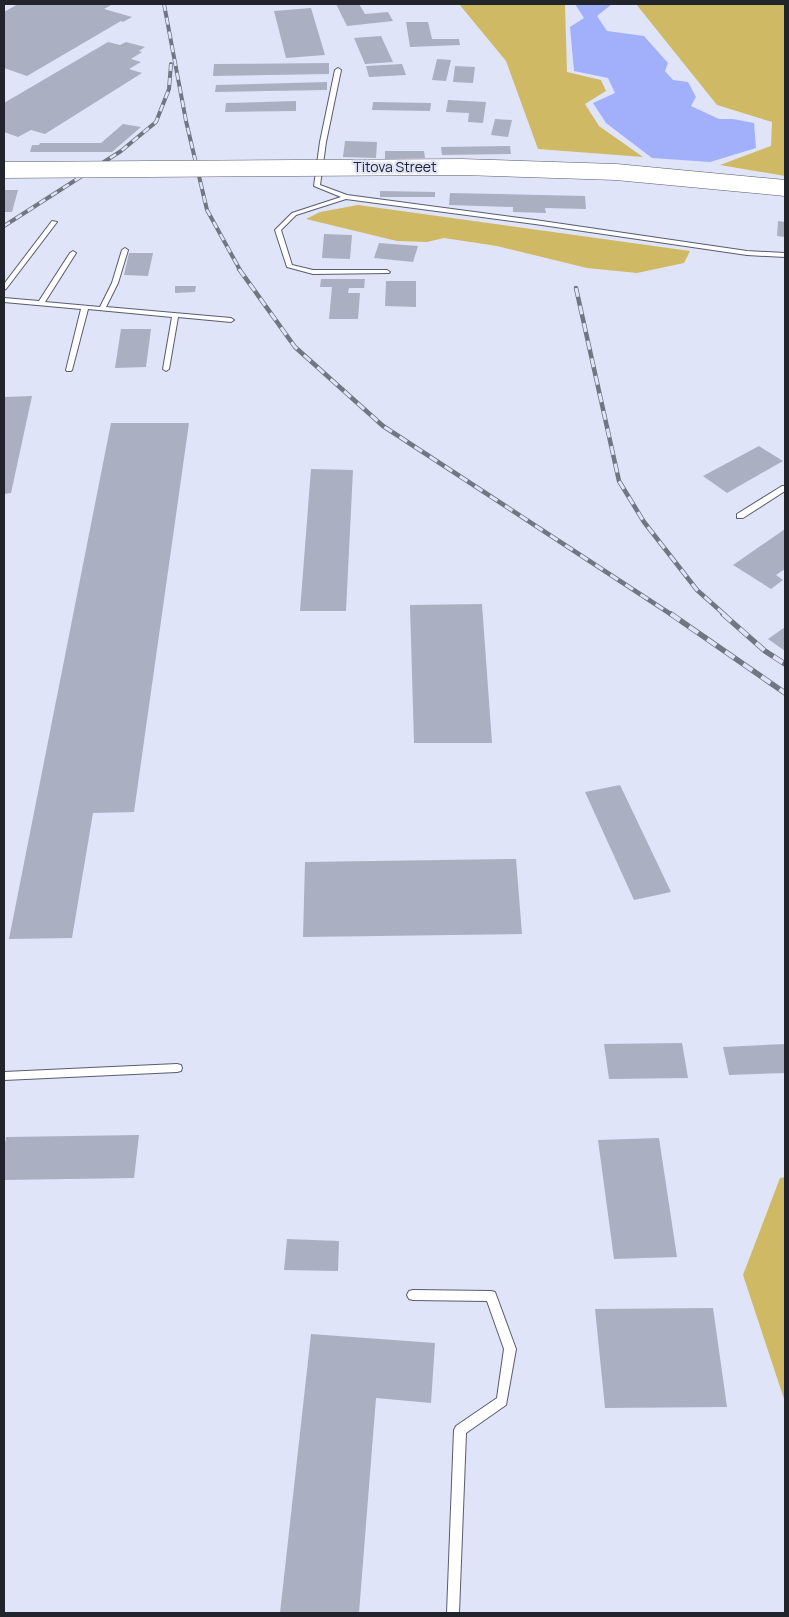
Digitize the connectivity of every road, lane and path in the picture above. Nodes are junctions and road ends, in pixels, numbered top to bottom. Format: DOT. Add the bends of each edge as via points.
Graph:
graph roads {
  1 [pos="338,70"];
  2 [pos="4,170"];
  3 [pos="785,188"];
  4 [pos="346,197"];
  5 [pos="54,222"];
  6 [pos="125,250"];
  7 [pos="73,253"];
  8 [pos="785,256"];
  9 [pos="387,272"];
  10 [pos="4,288"];
  11 [pos="4,300"];
  12 [pos="41,303"];
  13 [pos="85,307"];
  14 [pos="102,308"];
  15 [pos="176,315"];
  16 [pos="231,320"];
  17 [pos="69,370"];
  18 [pos="166,370"];
  19 [pos="785,488"];
  20 [pos="740,516"];
  21 [pos="178,1068"];
  22 [pos="4,1076"];
  23 [pos="414,1295"];
  24 [pos="453,1613"];
  1 -- 4 [label="lane" via="317,186"];
  2 -- 3 [label="main road, Titova Street, bridge" via="462,167 616,172"];
  4 -- 8 [label="lane"];
  4 -- 9 [label="lane" via="294,214 278,230 289,266 313,272"];
  5 -- 10 [label="lane"];
  6 -- 14 [label="lane" via="115,283"];
  7 -- 12 [label="lane"];
  11 -- 12 [label="lane"];
  12 -- 13 [label="lane"];
  13 -- 14 [label="lane"];
  13 -- 17 [label="lane"];
  14 -- 15 [label="lane"];
  15 -- 16 [label="lane"];
  15 -- 18 [label="lane"];
  19 -- 20 [label="lane"];
  21 -- 22 [label="lane"];
  23 -- 24 [label="lane" via="491,1296 510,1349 502,1401 460,1430"];
}
